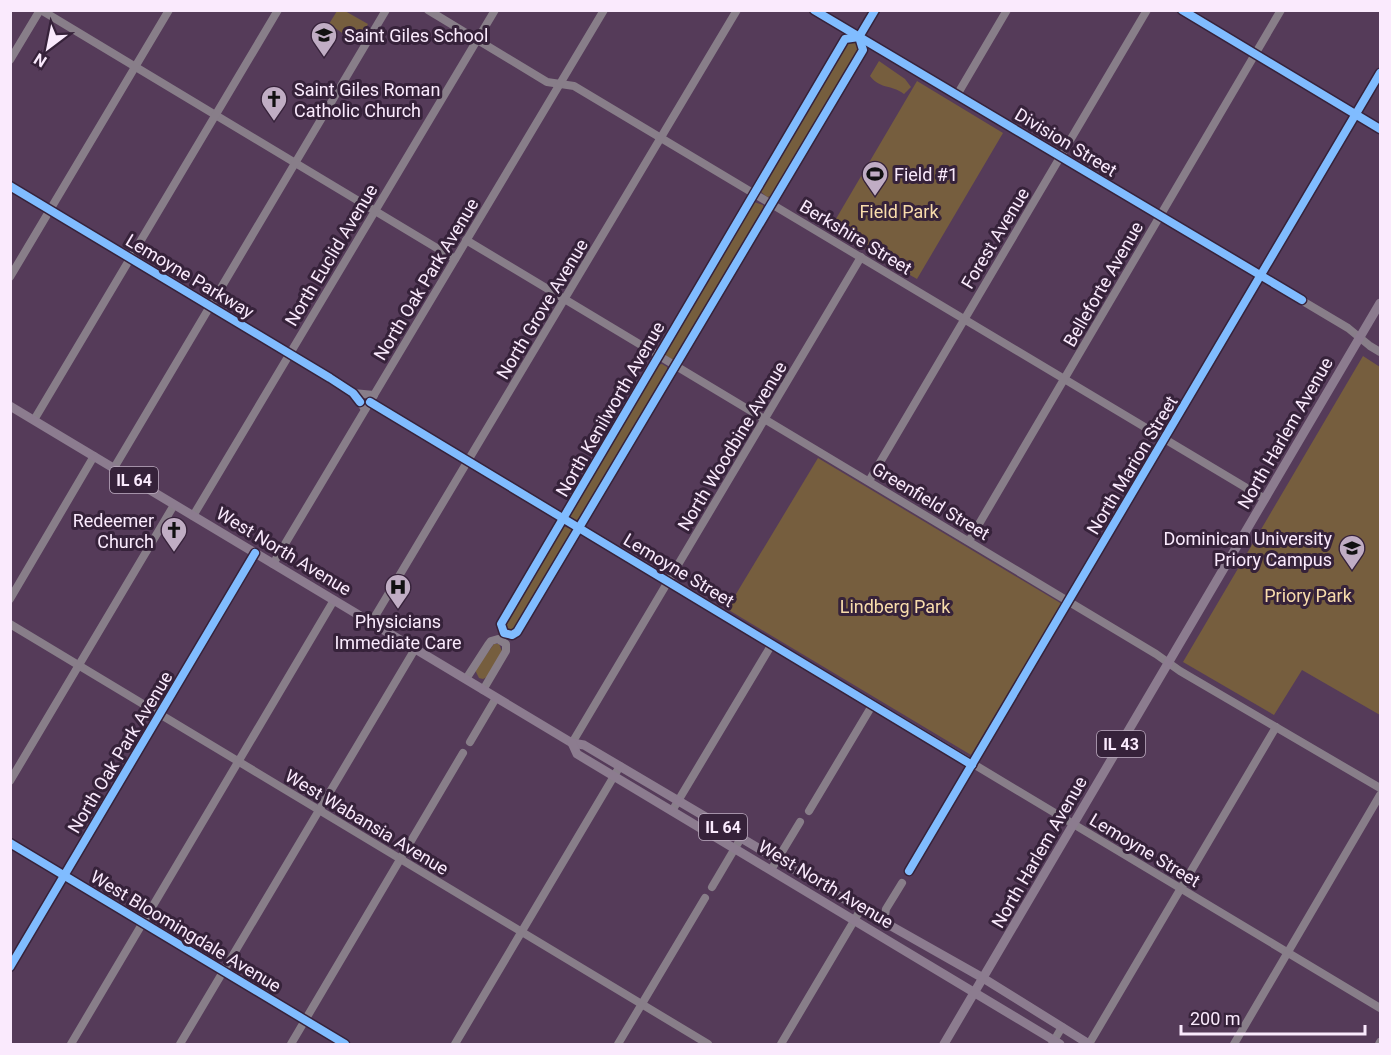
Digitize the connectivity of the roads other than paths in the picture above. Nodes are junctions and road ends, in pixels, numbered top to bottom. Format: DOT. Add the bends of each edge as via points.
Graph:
graph roads {
  1 [pos="40,10"];
  2 [pos="169,10"];
  3 [pos="278,10"];
  4 [pos="387,10"];
  5 [pos="428,10"];
  6 [pos="495,10"];
  7 [pos="604,10"];
  8 [pos="737,10"];
  9 [pos="814,10"];
  10 [pos="875,10"];
  11 [pos="1007,10"];
  12 [pos="1147,10"];
  13 [pos="1182,10"];
  14 [pos="1281,10"];
  15 [pos="859,37"];
  16 [pos="478,40"];
  17 [pos="1255,54"];
  18 [pos="10,60"];
  19 [pos="135,67"];
  20 [pos="1380,73"];
  21 [pos="560,84"];
  22 [pos="957,95"];
  23 [pos="1356,114"];
  24 [pos="215,115"];
  25 [pos="1380,129"];
  26 [pos="662,138"];
  27 [pos="1060,157"];
  28 [pos="295,163"];
  29 [pos="10,186"];
  30 [pos="754,194"];
  31 [pos="771,204"];
  32 [pos="50,210"];
  33 [pos="375,211"];
  34 [pos="1160,216"];
  35 [pos="466,240"];
  36 [pos="861,257"];
  37 [pos="130,258"];
  38 [pos="455,259"];
  39 [pos="1261,276"];
  40 [pos="10,277"];
  41 [pos="564,300"];
  42 [pos="1380,303"];
  43 [pos="210,306"];
  44 [pos="964,319"];
  45 [pos="1360,337"];
  46 [pos="1380,352"];
  47 [pos="290,354"];
  48 [pos="659,356"];
  49 [pos="675,365"];
  50 [pos="1064,379"];
  51 [pos="353,393"];
  52 [pos="370,402"];
  53 [pos="11,409"];
  54 [pos="34,420"];
  55 [pos="765,420"];
  56 [pos="1165,439"];
  57 [pos="94,456"];
  58 [pos="468,461"];
  59 [pos="114,468"];
  60 [pos="869,480"];
  61 [pos="1265,499"];
  62 [pos="174,505"];
  63 [pos="193,516"];
  64 [pos="563,518"];
  65 [pos="580,528"];
  66 [pos="969,541"];
  67 [pos="255,553"];
  68 [pos="273,564"];
  69 [pos="669,582"];
  70 [pos="10,599"];
  71 [pos="334,600"];
  72 [pos="1069,601"];
  73 [pos="371,623"];
  74 [pos="10,624"];
  75 [pos="772,644"];
  76 [pos="415,649"];
  77 [pos="1169,663"];
  78 [pos="79,666"];
  79 [pos="466,679"];
  80 [pos="483,690"];
  81 [pos="496,698"];
  82 [pos="873,704"];
  83 [pos="161,715"];
  84 [pos="1276,727"];
  85 [pos="470,742"];
  86 [pos="572,743"];
  87 [pos="463,753"];
  88 [pos="238,762"];
  89 [pos="972,765"];
  90 [pos="620,766"];
  91 [pos="614,776"];
  92 [pos="10,781"];
  93 [pos="1380,788"];
  94 [pos="1380,795"];
  95 [pos="679,801"];
  96 [pos="319,810"];
  97 [pos="672,811"];
  98 [pos="809,812"];
  99 [pos="800,822"];
  100 [pos="1073,825"];
  101 [pos="741,838"];
  102 [pos="10,843"];
  103 [pos="734,848"];
  104 [pos="400,859"];
  105 [pos="778,860"];
  106 [pos="771,870"];
  107 [pos="909,871"];
  108 [pos="65,875"];
  109 [pos="902,883"];
  110 [pos="712,887"];
  111 [pos="1180,889"];
  112 [pos="705,898"];
  113 [pos="861,909"];
  114 [pos="855,920"];
  115 [pos="880,920"];
  116 [pos="143,923"];
  117 [pos="521,932"];
  118 [pos="1288,953"];
  119 [pos="10,967"];
  120 [pos="223,971"];
  121 [pos="983,978"];
  122 [pos="975,992"];
  123 [pos="642,1004"];
  124 [pos="1380,1008"];
  125 [pos="305,1020"];
  126 [pos="1062,1028"];
  127 [pos="1056,1043"];
  128 [pos="71,1044"];
  129 [pos="180,1044"];
  130 [pos="291,1044"];
  131 [pos="345,1044"];
  132 [pos="455,1044"];
  133 [pos="618,1044"];
  134 [pos="708,1044"];
  135 [pos="781,1044"];
  136 [pos="944,1044"];
  137 [pos="1089,1044"];
  138 [pos="1234,1044"];
  1 -- 18 [label="street"];
  1 -- 19 [label="street"];
  2 -- 19 [label="street"];
  3 -- 24 [label="street"];
  4 -- 28 [label="street"];
  5 -- 16 [label="street, Berkshire Street"];
  6 -- 16 [label="street, North Euclid Avenue"];
  7 -- 21 [label="street, North Oak Park Avenue"];
  8 -- 26 [label="street, North Grove Avenue"];
  9 -- 15 [label="street, Division Street"];
  10 -- 15 [label="street, North Kenilworth Avenue"];
  11 -- 22 [label="street"];
  12 -- 27 [label="street, Forest Avenue"];
  13 -- 17 [label="street"];
  14 -- 17 [label="street, Belleforte Avenue"];
  15 -- 22 [label="street, Division Street"];
  15 -- 30 [label="street, North Kenilworth Avenue" via="846,39"];
  15 -- 31 [label="street, North Kenilworth Avenue" via="863,50"];
  16 -- 21 [label="street, Berkshire Street" via="548,82"];
  16 -- 33 [label="street, North Euclid Avenue"];
  17 -- 23 [label="street"];
  17 -- 34 [label="street, Belleforte Avenue"];
  19 -- 24 [label="street"];
  19 -- 32 [label="street"];
  20 -- 23 [label="street, North Marion Street"];
  21 -- 26 [label="street, Berkshire Street" via="574,86"];
  21 -- 35 [label="street, North Oak Park Avenue"];
  22 -- 27 [label="street, Division Street"];
  23 -- 25 [label="street"];
  23 -- 39 [label="street, North Marion Street"];
  24 -- 28 [label="street"];
  24 -- 37 [label="street"];
  26 -- 30 [label="street, Berkshire Street"];
  26 -- 41 [label="street, North Grove Avenue"];
  27 -- 34 [label="street, Division Street"];
  27 -- 44 [label="street, Forest Avenue"];
  28 -- 33 [label="street"];
  28 -- 43 [label="street"];
  29 -- 32 [label="street, Lemoyne Parkway"];
  30 -- 31 [label="street, Berkshire Street"];
  30 -- 48 [label="street, North Kenilworth Avenue"];
  31 -- 36 [label="street, Berkshire Street"];
  31 -- 49 [label="street, North Kenilworth Avenue"];
  32 -- 37 [label="street, Lemoyne Parkway"];
  32 -- 40 [label="street"];
  33 -- 38 [label="street"];
  33 -- 47 [label="street, North Euclid Avenue"];
  34 -- 39 [label="street, Division Street"];
  34 -- 50 [label="street, Belleforte Avenue"];
  35 -- 38 [label="street, North Oak Park Avenue"];
  35 -- 41 [label="street, Greenfield Street"];
  36 -- 44 [label="street, Berkshire Street"];
  36 -- 55 [label="street, North Woodbine Avenue"];
  37 -- 43 [label="street, Lemoyne Parkway"];
  37 -- 54 [label="street"];
  38 -- 52 [label="street, North Oak Park Avenue"];
  39 -- 45 [label="street, Division Street"];
  39 -- 56 [label="street, North Marion Street"];
  41 -- 48 [label="street, Greenfield Street"];
  41 -- 58 [label="street, North Grove Avenue"];
  42 -- 45 [label="main road, North Harlem Avenue / IL 43"];
  43 -- 47 [label="street, Lemoyne Parkway"];
  43 -- 59 [label="street"];
  44 -- 50 [label="street, Berkshire Street"];
  44 -- 60 [label="street, Forest Avenue"];
  45 -- 46 [label="street, Division Street"];
  45 -- 61 [label="main road, North Harlem Avenue / IL 43"];
  47 -- 51 [label="street, Lemoyne Parkway"];
  47 -- 63 [label="street, North Euclid Avenue"];
  48 -- 49 [label="street, Greenfield Street"];
  48 -- 64 [label="street, North Kenilworth Avenue"];
  49 -- 55 [label="street, Greenfield Street"];
  49 -- 65 [label="street, North Kenilworth Avenue"];
  50 -- 56 [label="street, Berkshire Street"];
  50 -- 66 [label="street, Belleforte Avenue"];
  51 -- 52 [label="street, Lemoyne Parkway"];
  51 -- 52 [label="street, Lemoyne Parkway"];
  52 -- 58 [label="street, Lemoyne Street"];
  52 -- 68 [label="street, North Oak Park Avenue"];
  53 -- 54 [label="main road, West North Avenue / IL 64"];
  54 -- 57 [label="main road, West North Avenue / IL 64"];
  55 -- 60 [label="street, Greenfield Street"];
  55 -- 69 [label="street, North Woodbine Avenue"];
  56 -- 61 [label="street, Berkshire Street"];
  56 -- 72 [label="street, North Marion Street"];
  57 -- 59 [label="main road, West North Avenue / IL 64"];
  57 -- 70 [label="street"];
  58 -- 64 [label="street, Lemoyne Street"];
  58 -- 73 [label="street, North Grove Avenue"];
  59 -- 62 [label="main road, West North Avenue / IL 64"];
  60 -- 66 [label="street, Greenfield Street"];
  61 -- 77 [label="main road, North Harlem Avenue / IL 43"];
  62 -- 63 [label="main road, West North Avenue / IL 64"];
  62 -- 78 [label="street"];
  63 -- 67 [label="main road, West North Avenue / IL 64"];
  64 -- 65 [label="street, Lemoyne Street"];
  64 -- 65 [label="street, North Kenilworth Avenue" via="501,624 504,633 517,632"];
  65 -- 69 [label="street, Lemoyne Street"];
  66 -- 72 [label="street, Greenfield Street"];
  67 -- 68 [label="main road, West North Avenue / IL 64"];
  67 -- 83 [label="street, North Oak Park Avenue"];
  68 -- 71 [label="main road, West North Avenue / IL 64"];
  69 -- 75 [label="street, Lemoyne Street"];
  69 -- 86 [label="street, North Woodbine Avenue"];
  71 -- 73 [label="main road, West North Avenue / IL 64"];
  71 -- 88 [label="street"];
  72 -- 77 [label="street, Greenfield Street"];
  72 -- 89 [label="street, North Marion Street"];
  73 -- 76 [label="main road, West North Avenue / IL 64"];
  74 -- 78 [label="street, West Wabansia Avenue"];
  75 -- 82 [label="street, Lemoyne Street"];
  75 -- 95 [label="street"];
  76 -- 79 [label="main road, West North Avenue / IL 64"];
  76 -- 96 [label="street"];
  77 -- 84 [label="street, Greenfield Street"];
  77 -- 100 [label="main road, North Harlem Avenue / IL 43"];
  78 -- 83 [label="street, West Wabansia Avenue"];
  78 -- 92 [label="street"];
  79 -- 80 [label="main road, West North Avenue / IL 64"];
  79 -- 80 [label="street" via="491,641 498,639 506,644 506,651"];
  80 -- 81 [label="main road, West North Avenue / IL 64"];
  81 -- 85 [label="street"];
  81 -- 86 [label="main road, West North Avenue / IL 64"];
  82 -- 89 [label="street, Lemoyne Street"];
  82 -- 98 [label="street"];
  83 -- 88 [label="street, West Wabansia Avenue"];
  83 -- 108 [label="street, North Oak Park Avenue"];
  84 -- 93 [label="street, Greenfield Street"];
  84 -- 111 [label="street"];
  86 -- 90 [label="main road, West North Avenue / IL 64" via="584,745"];
  86 -- 91 [label="main road, West North Avenue / IL 64" via="577,754"];
  87 -- 104 [label="street"];
  88 -- 96 [label="street, West Wabansia Avenue"];
  88 -- 116 [label="street"];
  89 -- 100 [label="street, Lemoyne Street"];
  89 -- 107 [label="street, North Marion Street"];
  90 -- 91 [label="street"];
  90 -- 95 [label="main road, West North Avenue / IL 64"];
  91 -- 97 [label="main road, West North Avenue / IL 64"];
  91 -- 117 [label="street"];
  94 -- 118 [label="street"];
  95 -- 97 [label="street"];
  95 -- 101 [label="main road, West North Avenue / IL 64"];
  96 -- 104 [label="street, West Wabansia Avenue"];
  96 -- 120 [label="street"];
  97 -- 103 [label="main road, West North Avenue / IL 64"];
  99 -- 105 [label="street"];
  100 -- 111 [label="street, Lemoyne Street"];
  100 -- 121 [label="main road, North Harlem Avenue / IL 43"];
  101 -- 103 [label="street"];
  101 -- 105 [label="main road, West North Avenue / IL 64"];
  102 -- 108 [label="street, West Bloomingdale Avenue"];
  103 -- 106 [label="main road, West North Avenue / IL 64"];
  103 -- 110 [label="street"];
  104 -- 117 [label="street, West Wabansia Avenue"];
  104 -- 125 [label="street"];
  105 -- 106 [label="street"];
  105 -- 113 [label="main road, West North Avenue / IL 64"];
  106 -- 114 [label="main road, West North Avenue / IL 64"];
  108 -- 116 [label="street, West Bloomingdale Avenue"];
  108 -- 119 [label="street, North Oak Park Avenue"];
  109 -- 115 [label="street"];
  111 -- 118 [label="street, Lemoyne Street"];
  111 -- 137 [label="street"];
  112 -- 123 [label="street"];
  113 -- 114 [label="street"];
  113 -- 115 [label="main road, West North Avenue / IL 64"];
  114 -- 122 [label="main road, West North Avenue / IL 64"];
  114 -- 135 [label="street"];
  115 -- 121 [label="main road, West North Avenue / IL 64"];
  116 -- 120 [label="street, West Bloomingdale Avenue"];
  116 -- 128 [label="street"];
  117 -- 123 [label="street, West Wabansia Avenue"];
  117 -- 132 [label="street"];
  118 -- 124 [label="street, Lemoyne Street"];
  118 -- 138 [label="street"];
  120 -- 125 [label="street, West Bloomingdale Avenue"];
  120 -- 129 [label="street"];
  121 -- 122 [label="main road, North Harlem Avenue / IL 43"];
  121 -- 126 [label="main road, IL 64"];
  122 -- 127 [label="main road, IL 64"];
  122 -- 136 [label="main road, North Harlem Avenue / IL 43"];
  123 -- 133 [label="street"];
  123 -- 134 [label="street, West Wabansia Avenue"];
  125 -- 130 [label="street"];
  125 -- 131 [label="street, West Bloomingdale Avenue"];
  126 -- 127 [label="street"];
  126 -- 137 [label="main road, IL 64"];
}
